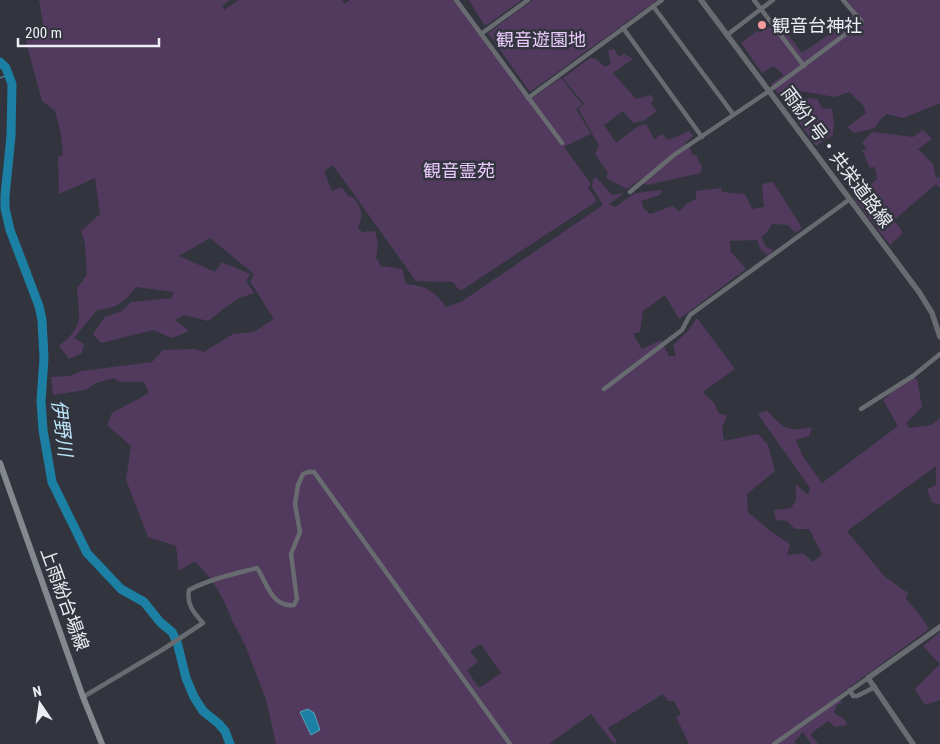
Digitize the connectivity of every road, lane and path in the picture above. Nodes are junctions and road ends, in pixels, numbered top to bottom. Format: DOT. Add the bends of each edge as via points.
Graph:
graph roads {
  1 [pos="456,0"];
  2 [pos="528,0"];
  3 [pos="662,0"];
  4 [pos="701,0"];
  5 [pos="754,0"];
  6 [pos="773,0"];
  7 [pos="843,0"];
  8 [pos="653,6"];
  9 [pos="761,9"];
  10 [pos="623,28"];
  11 [pos="481,34"];
  12 [pos="727,35"];
  13 [pos="804,66"];
  14 [pos="769,90"];
  15 [pos="528,98"];
  16 [pos="734,114"];
  17 [pos="702,137"];
  18 [pos="562,143"];
  19 [pos="630,192"];
  20 [pos="850,199"];
  21 [pos="940,337"];
  22 [pos="940,354"];
  23 [pos="604,389"];
  24 [pos="861,409"];
  25 [pos="0,463"];
  26 [pos="940,627"];
  27 [pos="868,678"];
  28 [pos="875,687"];
  29 [pos="850,690"];
  30 [pos="84,697"];
  31 [pos="102,744"];
  32 [pos="510,744"];
  33 [pos="774,744"];
  34 [pos="913,744"];
  1 -- 11 [label="street"];
  2 -- 11 [label="street"];
  3 -- 8 [label="street"];
  4 -- 12 [label="street, 雨紛1号・共栄道路線"];
  5 -- 9 [label="street"];
  6 -- 9 [label="street"];
  7 -- 13 [label="street" via="862,22"];
  8 -- 10 [label="street"];
  8 -- 16 [label="street"];
  9 -- 12 [label="street"];
  9 -- 13 [label="street"];
  10 -- 15 [label="street"];
  10 -- 17 [label="street"];
  11 -- 15 [label="street"];
  12 -- 14 [label="street, 雨紛1号・共栄道路線"];
  13 -- 14 [label="street"];
  14 -- 16 [label="street"];
  14 -- 20 [label="street, 雨紛1号・共栄道路線"];
  15 -- 18 [label="street"];
  16 -- 17 [label="street"];
  17 -- 19 [label="street" via="668,159"];
  20 -- 21 [label="street, 雨紛1号・共栄道路線" via="924,299"];
  20 -- 23 [label="street" via="690,315 682,330"];
  22 -- 24 [label="street" via="913,376"];
  25 -- 30 [label="main road, 上雨紛台場線"];
  26 -- 27 [label="street"];
  27 -- 28 [label="street"];
  27 -- 29 [label="street"];
  28 -- 29 [label="street" via="857,696 853,696"];
  28 -- 34 [label="street"];
  29 -- 33 [label="street"];
  30 -- 31 [label="main road, 上雨紛台場線"];
  30 -- 32 [label="street" via="203,623 190,607 189,590 257,568 271,594 289,606 294,605 297,599 291,554 300,532 296,504 298,485 304,474 314,472"];
}
